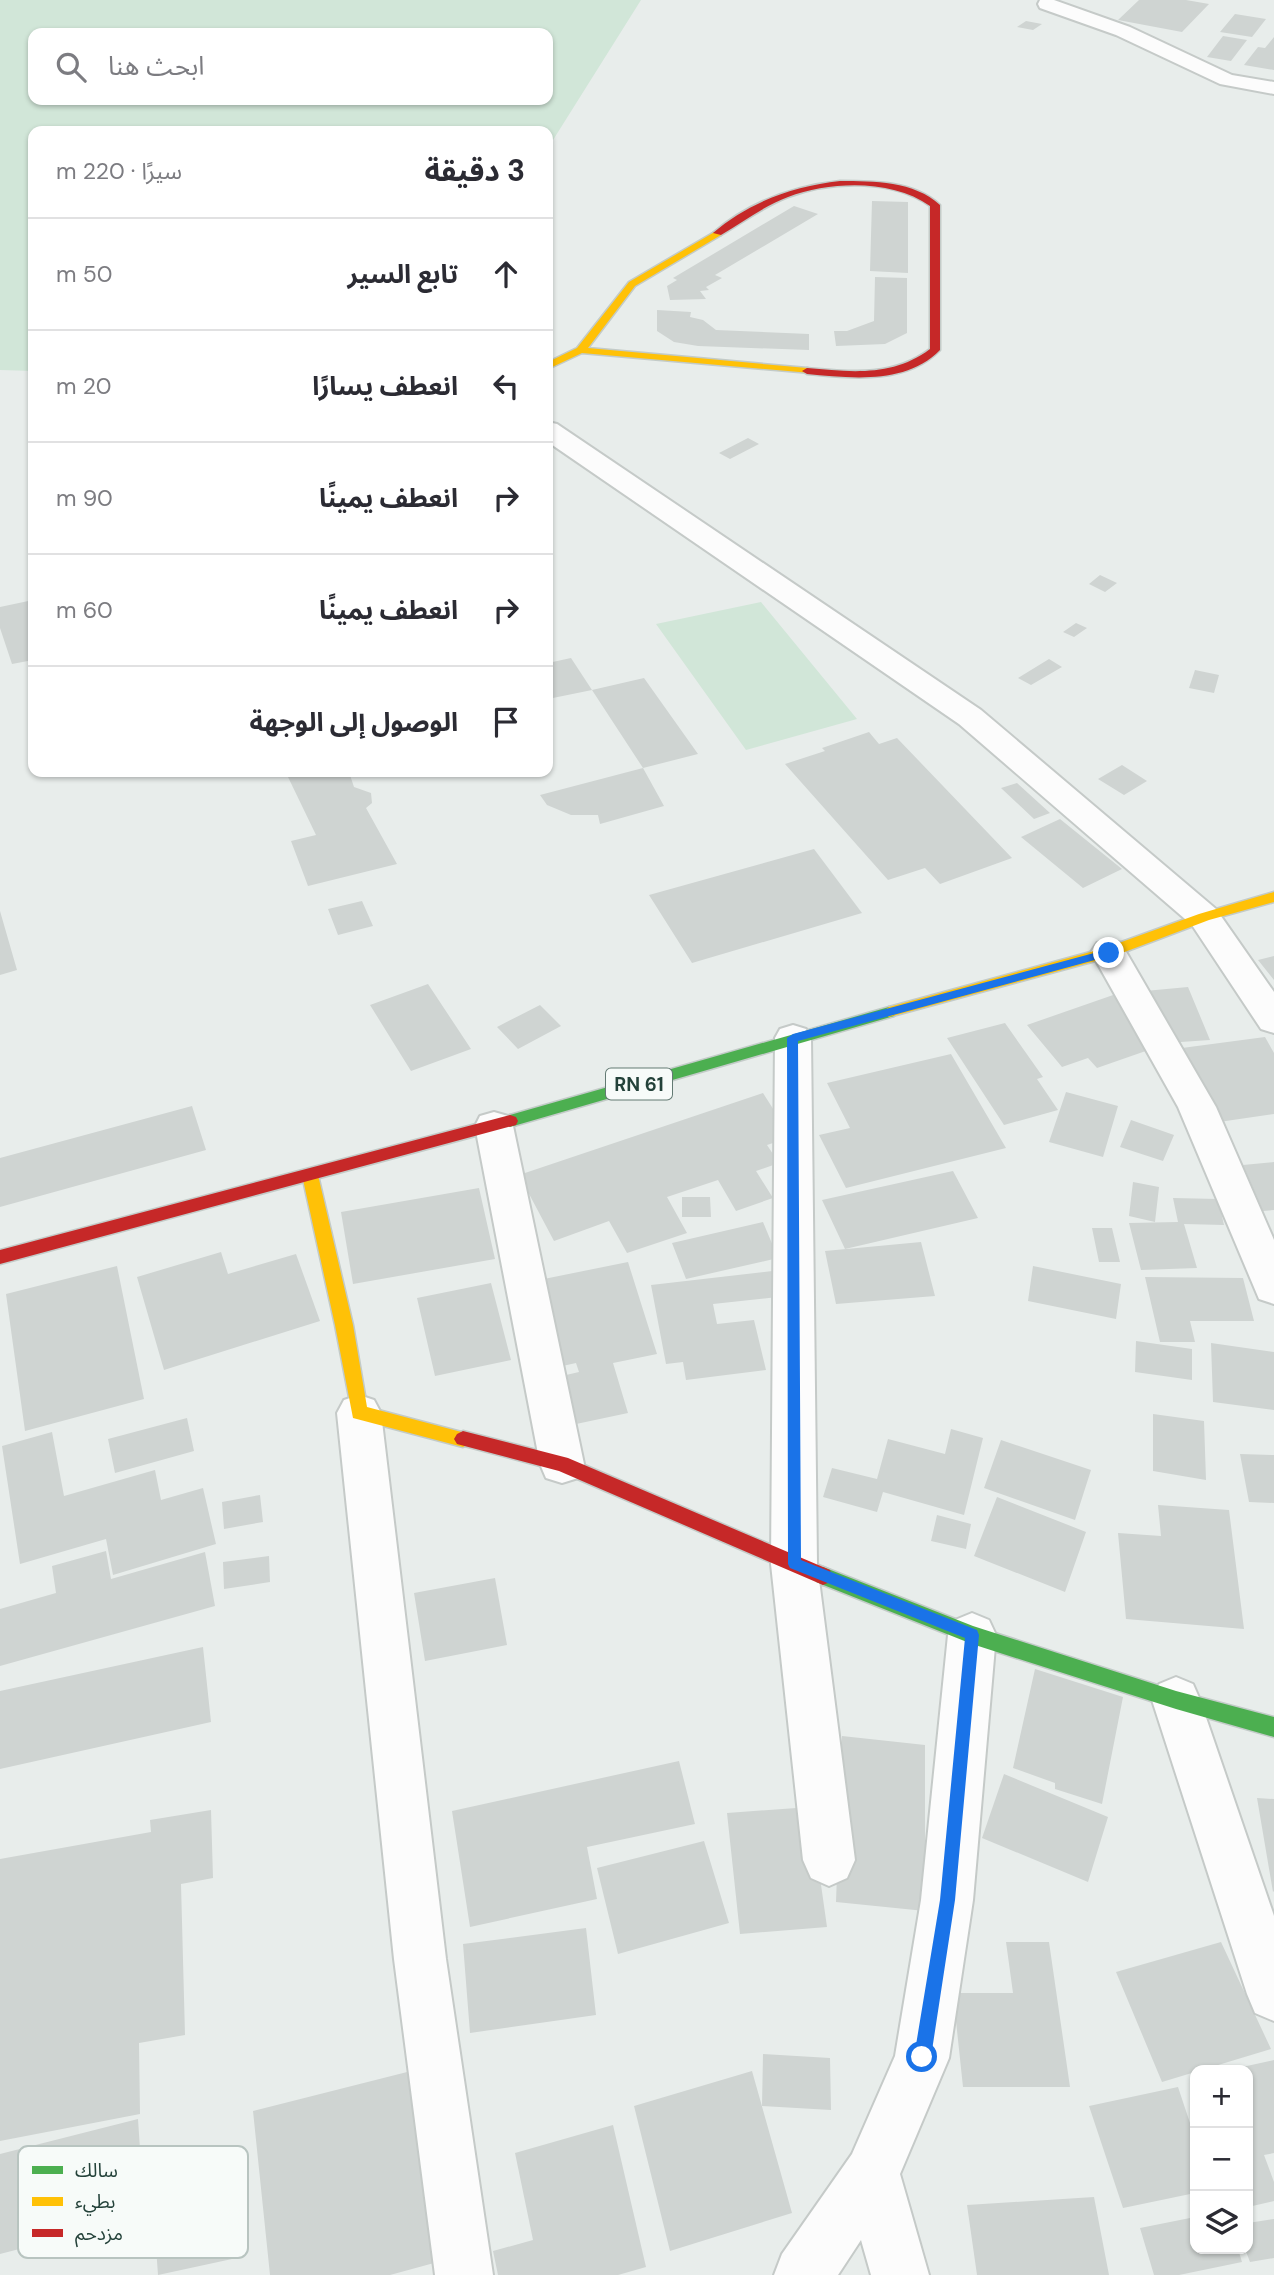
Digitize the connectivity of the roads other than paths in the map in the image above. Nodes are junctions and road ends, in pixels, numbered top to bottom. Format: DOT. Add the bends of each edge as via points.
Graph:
graph roads {
  1 [pos="1047,4"];
  2 [pos="1274,88"];
  3 [pos="580,350"];
  4 [pos="553,364"];
  5 [pos="553,433"];
  6 [pos="1274,897"];
  7 [pos="1204,917"];
  8 [pos="1109,953"];
  9 [pos="1274,1020"];
  10 [pos="793,1038"];
  11 [pos="494,1126"];
  12 [pos="310,1175"];
  13 [pos="0,1257"];
  14 [pos="1274,1287"];
  15 [pos="359,1413"];
  16 [pos="562,1464"];
  17 [pos="794,1564"];
  18 [pos="972,1635"];
  19 [pos="1177,1700"];
  20 [pos="1274,1727"];
  21 [pos="829,1860"];
  22 [pos="1274,1994"];
  23 [pos="872,2174"];
  24 [pos="464,2275"];
  25 [pos="803,2275"];
  26 [pos="900,2275"];
  1 -- 2 [label="street" via="1123,31 1227,80"];
  3 -- 3 [label="street" via="632,284 784,195 804,188 876,186 922,192 936,205 935,350 924,362 877,374 849,375"];
  3 -- 4 [label="street"];
  5 -- 7 [label="street" via="970,717"];
  6 -- 7 [label="street, RN 61"];
  7 -- 8 [label="street, RN 61"];
  7 -- 9 [label="street"];
  8 -- 10 [label="street, RN 61"];
  8 -- 14 [label="street" via="1197,1107"];
  10 -- 11 [label="street, RN 61"];
  10 -- 17 [label="street"];
  11 -- 12 [label="street, RN 61"];
  11 -- 16 [label="street"];
  12 -- 13 [label="street, RN 61"];
  12 -- 15 [label="street"];
  15 -- 16 [label="street"];
  15 -- 24 [label="street" via="420,1959"];
  16 -- 17 [label="street"];
  17 -- 18 [label="street"];
  17 -- 21 [label="street"];
  18 -- 19 [label="street"];
  18 -- 23 [label="street" via="947,1900 922,2057"];
  19 -- 20 [label="street"];
  19 -- 22 [label="street"];
  23 -- 25 [label="street"];
  23 -- 26 [label="street"];
}
